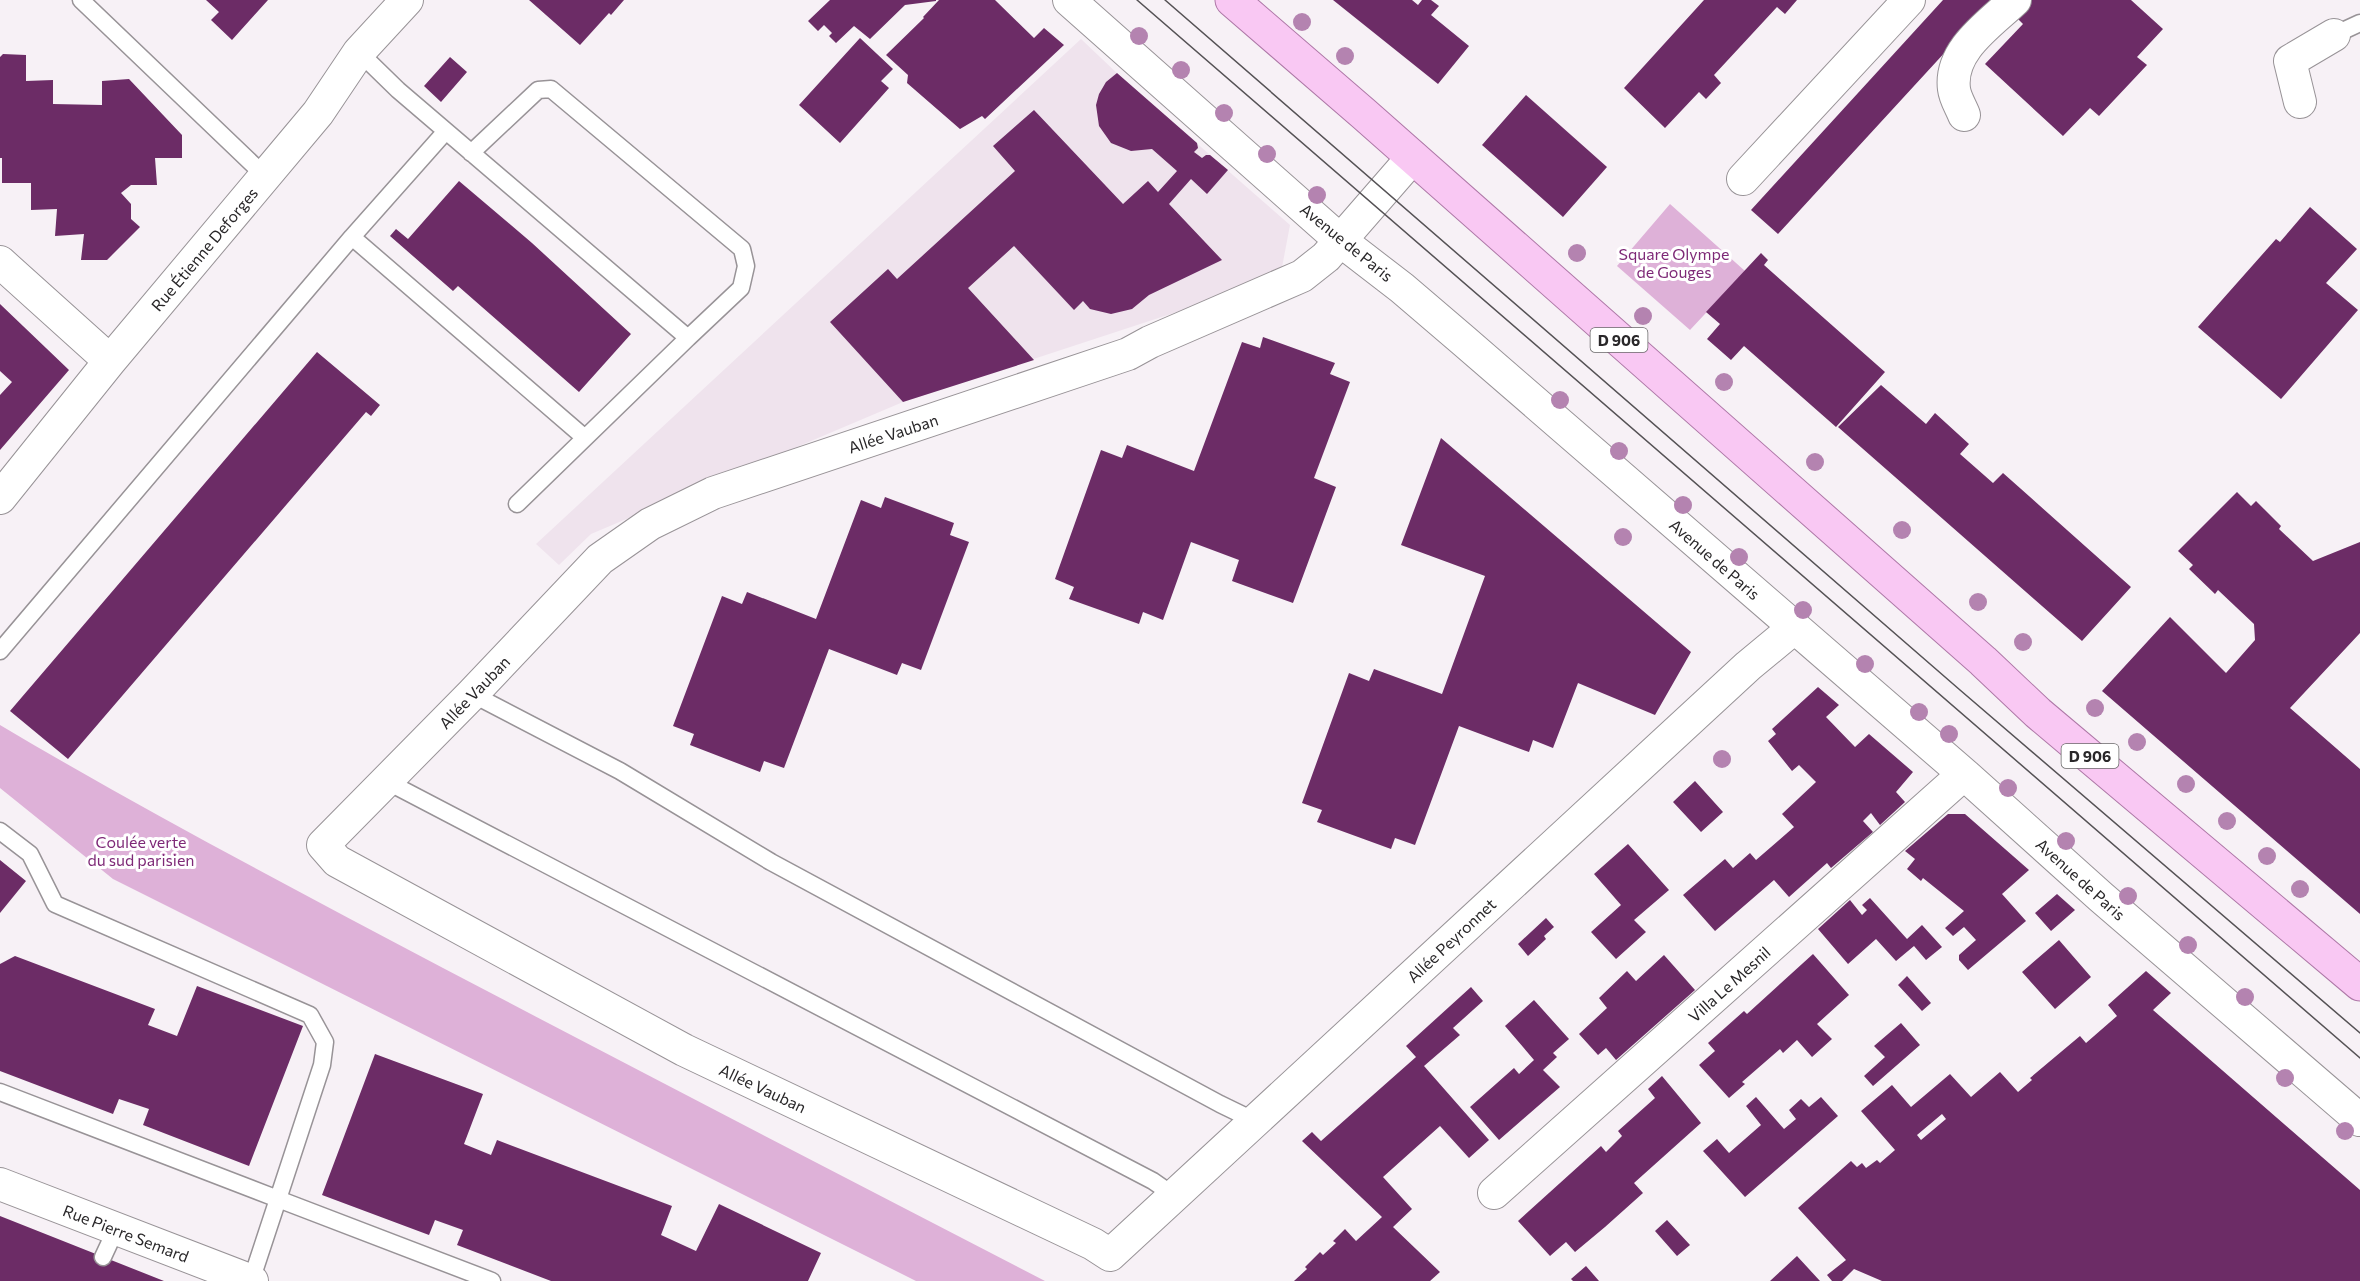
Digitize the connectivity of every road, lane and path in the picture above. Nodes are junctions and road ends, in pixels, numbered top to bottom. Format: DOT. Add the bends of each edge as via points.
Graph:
graph roads {
  1 [pos="81,0"];
  2 [pos="407,0"];
  3 [pos="1069,0"];
  4 [pos="1232,0"];
  5 [pos="1909,0"];
  6 [pos="2015,0"];
  7 [pos="2347,29"];
  8 [pos="359,52"];
  9 [pos="2300,102"];
  10 [pos="1964,115"];
  11 [pos="446,131"];
  12 [pos="471,153"];
  13 [pos="1413,157"];
  14 [pos="266,177"];
  15 [pos="1743,179"];
  16 [pos="352,237"];
  17 [pos="1341,241"];
  18 [pos="0,262"];
  19 [pos="688,338"];
  20 [pos="110,361"];
  21 [pos="585,438"];
  22 [pos="0,498"];
  23 [pos="518,504"];
  24 [pos="1794,628"];
  25 [pos="0,651"];
  26 [pos="472,694"];
  27 [pos="1964,774"];
  28 [pos="386,781"];
  29 [pos="0,831"];
  30 [pos="2360,984"];
  31 [pos="0,1092"];
  32 [pos="2360,1120"];
  33 [pos="1255,1121"];
  34 [pos="0,1184"];
  35 [pos="1494,1193"];
  36 [pos="1173,1195"];
  37 [pos="278,1199"];
  38 [pos="1110,1255"];
  39 [pos="251,1281"];
  40 [pos="492,1281"];
  1 -- 14 [label="lane"];
  2 -- 8 [label="street, Rue Étienne Deforges"];
  3 -- 17 [label="street, Avenue de Paris"];
  4 -- 13 [label="main road, D 906"];
  5 -- 15 [label="street"];
  6 -- 10 [label="street" via="1965,47 1955,69 1954,90"];
  7 -- 9 [label="street" via="2290,61"];
  8 -- 11 [label="lane"];
  8 -- 14 [label="street, Rue Étienne Deforges"];
  11 -- 12 [label="lane"];
  11 -- 16 [label="lane"];
  12 -- 19 [label="lane"];
  12 -- 19 [label="lane" via="538,90 551,89 742,249 746,266 741,288"];
  13 -- 17 [label="street, Allée Vauban"];
  13 -- 30 [label="main road, D 906" via="2038,712"];
  14 -- 20 [label="street, Rue Étienne Deforges"];
  16 -- 21 [label="lane"];
  16 -- 25 [label="lane"];
  17 -- 24 [label="street, Avenue de Paris" via="1455,333"];
  17 -- 26 [label="street, Allée Vauban" via="1302,276 1128,354 713,493 650,524 600,559"];
  18 -- 20 [label="street"];
  19 -- 21 [label="lane"];
  20 -- 22 [label="street, Rue Étienne Deforges"];
  21 -- 23 [label="lane"];
  24 -- 27 [label="street, Avenue de Paris"];
  24 -- 33 [label="street, Allée Peyronnet" via="1748,666"];
  26 -- 28 [label="street, Allée Vauban"];
  26 -- 33 [label="lane" via="620,771 771,862"];
  27 -- 32 [label="street, Avenue de Paris" via="2100,897"];
  27 -- 35 [label="street, Villa Le Mesnil"];
  28 -- 36 [label="lane" via="1143,1175"];
  28 -- 38 [label="street, Allée Vauban" via="323,845 337,861 684,1050"];
  29 -- 37 [label="lane" via="30,854 55,904 310,1015 325,1042 322,1065"];
  31 -- 37 [label="lane"];
  33 -- 36 [label="street, Allée Peyronnet"];
  34 -- 39 [label="street, Rue Pierre Semard" via="110,1243"];
  36 -- 38 [label="street, Allée Peyronnet"];
  37 -- 39 [label="lane"];
  37 -- 40 [label="lane"];
}
